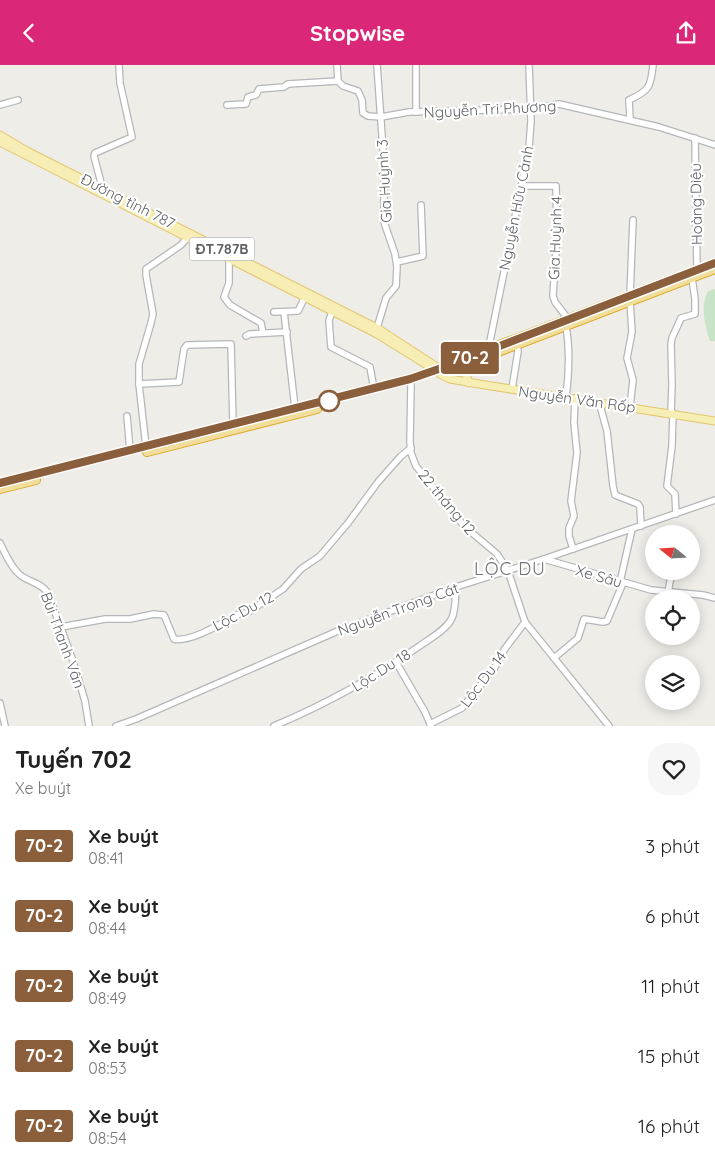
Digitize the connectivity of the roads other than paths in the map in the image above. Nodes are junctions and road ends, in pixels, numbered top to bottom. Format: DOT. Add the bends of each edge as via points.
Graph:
graph roads {
  1 [pos="119,65"];
  2 [pos="337,65"];
  3 [pos="377,65"];
  4 [pos="416,65"];
  5 [pos="530,65"];
  6 [pos="652,65"];
  7 [pos="338,81"];
  8 [pos="18,100"];
  9 [pos="0,105"];
  10 [pos="227,105"];
  11 [pos="531,109"];
  12 [pos="416,112"];
  13 [pos="381,117"];
  14 [pos="630,119"];
  15 [pos="0,135"];
  16 [pos="696,138"];
  17 [pos="0,142"];
  18 [pos="715,145"];
  19 [pos="522,185"];
  20 [pos="100,187"];
  21 [pos="421,205"];
  22 [pos="633,220"];
  23 [pos="188,237"];
  24 [pos="229,258"];
  25 [pos="397,262"];
  26 [pos="715,263"];
  27 [pos="715,269"];
  28 [pos="697,270"];
  29 [pos="692,278"];
  30 [pos="304,297"];
  31 [pos="630,298"];
  32 [pos="332,311"];
  33 [pos="274,312"];
  34 [pos="284,312"];
  35 [pos="567,323"];
  36 [pos="377,328"];
  37 [pos="287,332"];
  38 [pos="263,333"];
  39 [pos="246,336"];
  40 [pos="517,345"];
  41 [pos="488,351"];
  42 [pos="466,364"];
  43 [pos="438,371"];
  44 [pos="410,382"];
  45 [pos="470,383"];
  46 [pos="139,384"];
  47 [pos="374,389"];
  48 [pos="512,389"];
  49 [pos="566,397"];
  50 [pos="574,398"];
  51 [pos="599,402"];
  52 [pos="630,407"];
  53 [pos="294,408"];
  54 [pos="672,413"];
  55 [pos="126,416"];
  56 [pos="715,421"];
  57 [pos="232,424"];
  58 [pos="411,448"];
  59 [pos="146,450"];
  60 [pos="130,451"];
  61 [pos="0,483"];
  62 [pos="0,489"];
  63 [pos="715,500"];
  64 [pos="676,514"];
  65 [pos="641,525"];
  66 [pos="632,529"];
  67 [pos="0,543"];
  68 [pos="573,549"];
  69 [pos="544,559"];
  70 [pos="508,571"];
  71 [pos="622,582"];
  72 [pos="456,587"];
  73 [pos="651,590"];
  74 [pos="700,595"];
  75 [pos="715,598"];
  76 [pos="525,622"];
  77 [pos="60,627"];
  78 [pos="554,658"];
  79 [pos="396,662"];
  80 [pos="0,703"];
  81 [pos="431,725"];
  82 [pos="4,726"];
  83 [pos="89,726"];
  84 [pos="116,726"];
  85 [pos="274,726"];
  86 [pos="609,726"];
  1 -- 20 [label="street" via="132,136 94,155"];
  2 -- 7 [label="street"];
  3 -- 13 [label="street, Gia Huỳnh 3"];
  4 -- 12 [label="street"];
  5 -- 11 [label="street, Nguyễn Hữu Cảnh"];
  6 -- 14 [label="street" via="648,89 629,101"];
  7 -- 10 [label="street" via="259,89 256,95 248,97 246,104"];
  7 -- 13 [label="street" via="358,91 365,116"];
  8 -- 9 [label="street"];
  11 -- 12 [label="street, Nguyễn Tri Phương"];
  11 -- 14 [label="street, Nguyễn Tri Phương" via="559,104"];
  11 -- 19 [label="street, Nguyễn Hữu Cảnh" via="529,148"];
  12 -- 13 [label="street, Nguyễn Tri Phương"];
  13 -- 25 [label="street, Gia Huỳnh 3" via="384,222"];
  14 -- 16 [label="street, Nguyễn Tri Phương"];
  15 -- 20 [label="main road, Đường tỉnh 787 / ĐT.787B"];
  16 -- 18 [label="street, Nguyễn Tri Phương"];
  16 -- 28 [label="street, Hoàng Diệu"];
  17 -- 23 [label="main road, Đường tỉnh 787 / ĐT.787B"];
  19 -- 35 [label="street, Gia Huỳnh 4" via="556,186 553,296"];
  19 -- 41 [label="street, Nguyễn Hữu Cảnh"];
  20 -- 36 [label="main road, Đường tỉnh 787 / ĐT.787B"];
  21 -- 25 [label="street" via="423,255"];
  22 -- 31 [label="street"];
  23 -- 24 [label="main road, Đường tỉnh 787 / ĐT.787B"];
  23 -- 46 [label="street" via="146,269 152,314 139,364"];
  24 -- 30 [label="main road, Đường tỉnh 787 / ĐT.787B"];
  24 -- 38 [label="street" via="229,283 224,297 230,305 260,323"];
  25 -- 36 [label="street, Gia Huỳnh 3" via="396,286 387,295"];
  26 -- 28 [label="highway"];
  27 -- 29 [label="highway"];
  28 -- 31 [label="highway"];
  29 -- 31 [label="highway"];
  29 -- 54 [label="street" via="695,314 681,318 672,338"];
  30 -- 32 [label="main road, Đường tỉnh 787 / ĐT.787B"];
  30 -- 34 [label="street" via="298,311"];
  31 -- 35 [label="highway"];
  31 -- 52 [label="street" via="632,332 628,358 633,380"];
  32 -- 43 [label="main road, Đường tỉnh 787 / ĐT.787B"];
  32 -- 47 [label="street" via="330,347 370,367"];
  33 -- 34 [label="street"];
  34 -- 37 [label="street"];
  35 -- 40 [label="highway"];
  35 -- 41 [label="highway"];
  35 -- 49 [label="street"];
  36 -- 43 [label="main road, Đường tỉnh 787 / ĐT.787B" via="436,365"];
  37 -- 38 [label="street"];
  37 -- 53 [label="street"];
  38 -- 39 [label="street"];
  40 -- 42 [label="highway"];
  40 -- 48 [label="street"];
  41 -- 43 [label="highway"];
  42 -- 43 [label="highway"];
  42 -- 45 [label="main road" via="465,372"];
  43 -- 44 [label="highway"];
  43 -- 45 [label="main road, Nguyễn Văn Rốp" via="450,379"];
  44 -- 47 [label="highway"];
  44 -- 58 [label="street, 22 tháng 12"];
  44 -- 59 [label="highway"];
  45 -- 48 [label="main road, Nguyễn Văn Rốp"];
  46 -- 57 [label="street" via="179,382 187,345 231,344"];
  46 -- 59 [label="street"];
  47 -- 53 [label="highway"];
  48 -- 49 [label="main road, Nguyễn Văn Rốp"];
  49 -- 50 [label="main road, Nguyễn Văn Rốp"];
  50 -- 51 [label="main road, Nguyễn Văn Rốp"];
  50 -- 68 [label="street" via="577,453 570,501 574,516 569,536"];
  51 -- 52 [label="main road, Nguyễn Văn Rốp"];
  51 -- 65 [label="street" via="607,431 615,495 638,504"];
  52 -- 54 [label="main road, Nguyễn Văn Rốp"];
  53 -- 57 [label="highway"];
  54 -- 56 [label="main road, Nguyễn Văn Rốp"];
  54 -- 64 [label="street" via="667,485 674,490"];
  55 -- 60 [label="street"];
  57 -- 59 [label="highway"];
  58 -- 70 [label="street, 22 tháng 12" via="421,473 464,526 497,554"];
  58 -- 77 [label="street, Lộc Du 12" via="378,482 320,556 301,569 284,589 247,613 178,640 174,639 164,615 105,619"];
  59 -- 60 [label="highway"];
  59 -- 62 [label="highway"];
  60 -- 61 [label="highway"];
  63 -- 64 [label="street, Nguyễn Trọng Cát"];
  64 -- 65 [label="street, Nguyễn Trọng Cát"];
  65 -- 66 [label="street, Nguyễn Trọng Cát"];
  66 -- 68 [label="street, Nguyễn Trọng Cát"];
  66 -- 71 [label="street"];
  67 -- 77 [label="street, Bùi Thanh Vân" via="18,573 42,585 48,593"];
  68 -- 69 [label="street, Nguyễn Trọng Cát"];
  69 -- 70 [label="street, Nguyễn Trọng Cát"];
  69 -- 71 [label="street, Xe Sâu"];
  70 -- 72 [label="street, Nguyễn Trọng Cát"];
  70 -- 76 [label="street, 22 tháng 12"];
  71 -- 73 [label="street, Xe Sâu"];
  71 -- 78 [label="street" via="608,621 584,619 578,638"];
  72 -- 79 [label="street, Lộc Du 18" via="454,613 448,624"];
  72 -- 84 [label="street, Nguyễn Trọng Cát" via="340,630"];
  74 -- 75 [label="street, Xe Sâu"];
  76 -- 78 [label="street, 22 tháng 12"];
  76 -- 81 [label="street, Lộc Du 14" via="494,669 462,708"];
  77 -- 83 [label="street, Bùi Thanh Vân" via="80,684"];
  78 -- 86 [label="street, 22 tháng 12"];
  79 -- 81 [label="street"];
  79 -- 85 [label="street, Lộc Du 18" via="330,701"];
  80 -- 82 [label="street"];
}
